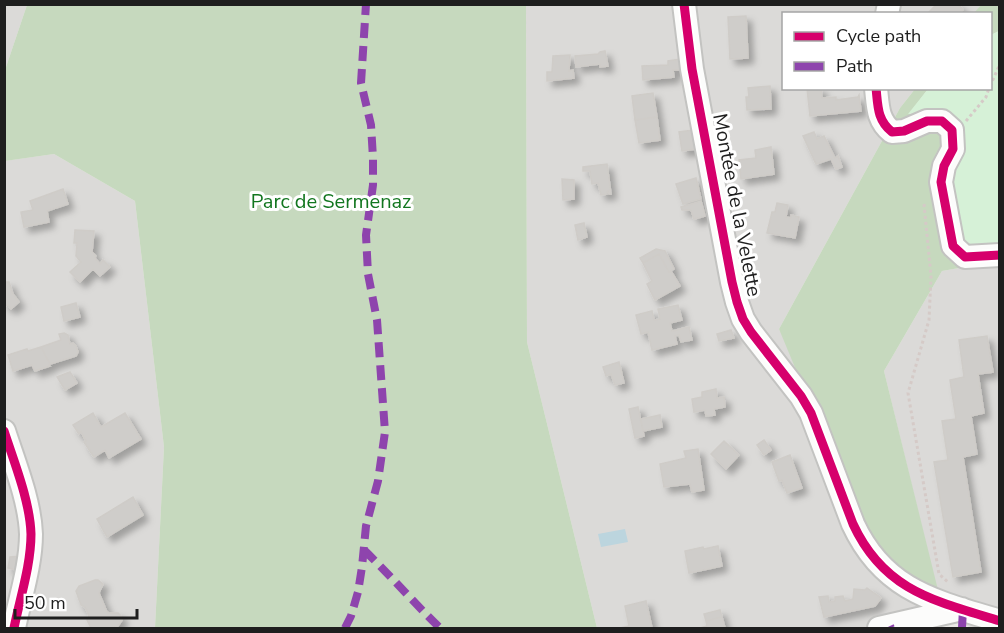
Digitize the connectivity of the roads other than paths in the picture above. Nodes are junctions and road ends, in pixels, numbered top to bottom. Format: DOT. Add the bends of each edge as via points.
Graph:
graph roads {
  1 [pos="684,4"];
  2 [pos="876,90"];
  3 [pos="999,255"];
  4 [pos="4,431"];
  5 [pos="963,609"];
  6 [pos="999,621"];
  7 [pos="14,628"];
  8 [pos="879,628"];
  1 -- 5 [label="street, Montée de la Velette" via="692,69 732,282 743,319 811,413 853,524 870,555 908,587"];
  2 -- 3 [label="street" via="879,112 892,132 927,121 942,121 952,130 953,149 940,182 952,246 965,257"];
  4 -- 7 [label="street" via="31,533"];
  5 -- 6 [label="street, Montée de la Velette"];
  5 -- 8 [label="street"];
}
